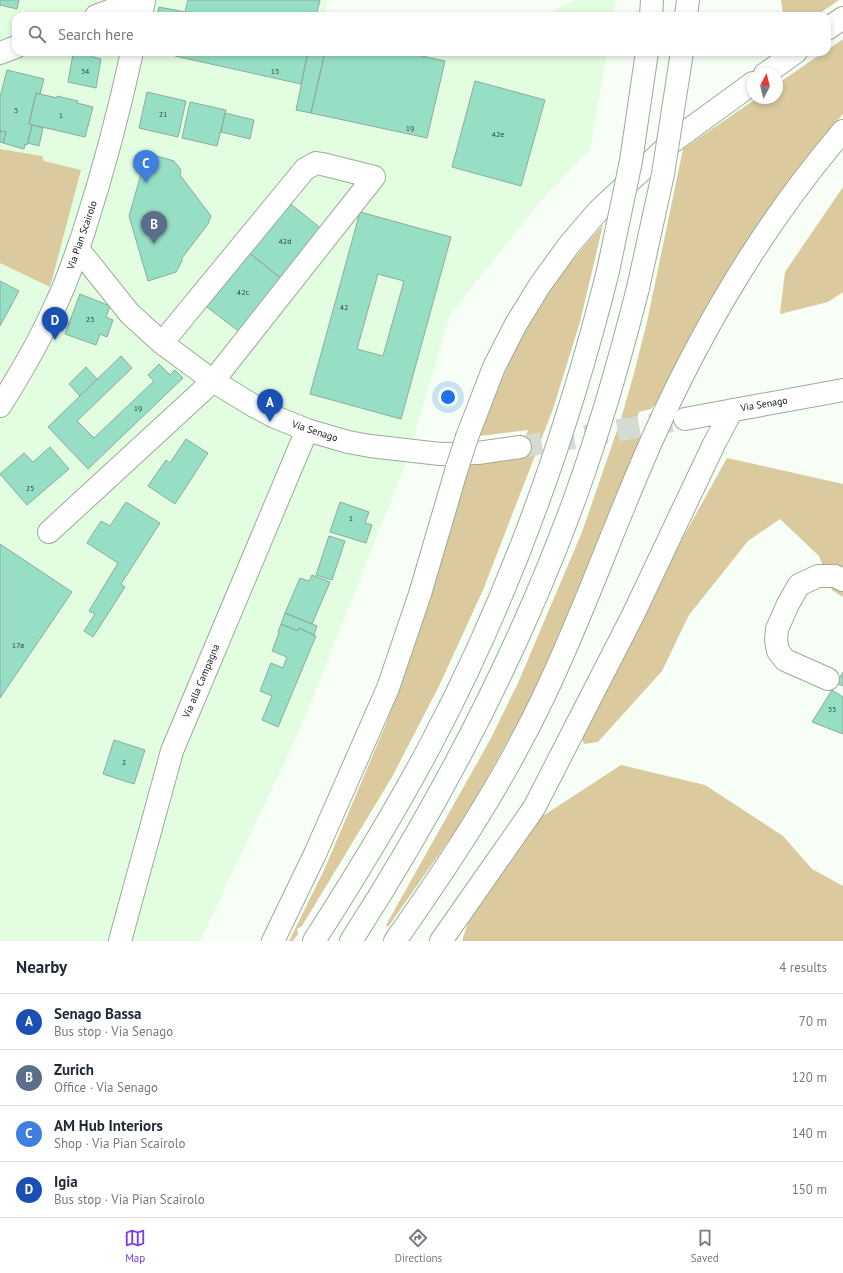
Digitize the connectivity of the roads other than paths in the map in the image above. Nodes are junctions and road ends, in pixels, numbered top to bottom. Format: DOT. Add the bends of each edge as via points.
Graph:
graph roads {
  1 [pos="138,0"];
  2 [pos="144,0"];
  3 [pos="652,0"];
  4 [pos="688,0"];
  5 [pos="106,12"];
  6 [pos="142,12"];
  7 [pos="651,12"];
  8 [pos="686,12"];
  9 [pos="843,18"];
  10 [pos="831,26"];
  11 [pos="12,48"];
  12 [pos="0,53"];
  13 [pos="131,56"];
  14 [pos="645,56"];
  15 [pos="681,56"];
  16 [pos="790,56"];
  17 [pos="773,68"];
  18 [pos="747,87"];
  19 [pos="843,131"];
  20 [pos="843,154"];
  21 [pos="78,249"];
  22 [pos="745,264"];
  23 [pos="162,343"];
  24 [pos="213,381"];
  25 [pos="843,390"];
  26 [pos="0,406"];
  27 [pos="732,410"];
  28 [pos="685,419"];
  29 [pos="307,430"];
  30 [pos="520,447"];
  31 [pos="49,532"];
  32 [pos="843,580"];
  33 [pos="828,679"];
  34 [pos="120,941"];
  35 [pos="273,941"];
  36 [pos="314,941"];
  37 [pos="351,941"];
  38 [pos="395,941"];
  39 [pos="442,941"];
  1 -- 5 [label="main road"];
  2 -- 6 [label="main road"];
  3 -- 7 [label="main road"];
  4 -- 8 [label="main road"];
  9 -- 10 [label="main road"];
  11 -- 12 [label="main road"];
  13 -- 21 [label="main road, Via Pian Scairolo" via="96,193"];
  14 -- 36 [label="main road, bridge" via="631,161 608,271 562,436 529,529 493,616 431,745 375,843"];
  15 -- 37 [label="main road, bridge" via="663,174 621,355 592,450 558,542 521,632 477,723 438,797"];
  16 -- 17 [label="main road"];
  18 -- 35 [label="main road, bridge" via="672,142 614,194 569,245 516,324 494,367 467,437 420,594 388,688 315,854"];
  19 -- 22 [label="main road" via="802,182"];
  20 -- 22 [label="main road"];
  21 -- 23 [label="main road, Via Senago" via="130,314"];
  21 -- 26 [label="main road, Via Pian Scairolo" via="58,302"];
  22 -- 38 [label="main road" via="696,349 656,432 563,655 520,742 473,827"];
  23 -- 24 [label="main road, Via Senago"];
  23 -- 24 [label="main road" via="305,169 316,163 374,177"];
  24 -- 29 [label="main road, Via Senago" via="254,406"];
  24 -- 31 [label="main road"];
  25 -- 27 [label="main road, Via Senago"];
  27 -- 28 [label="main road, Via Senago"];
  27 -- 39 [label="main road" via="633,615 534,808"];
  29 -- 30 [label="main road, Via Senago" via="370,446 440,454 478,453"];
  29 -- 34 [label="main road, Via alla Campagna" via="172,751"];
  32 -- 33 [label="main road" via="835,576 818,576 799,586 788,604 776,640 778,651 785,660"];
}
